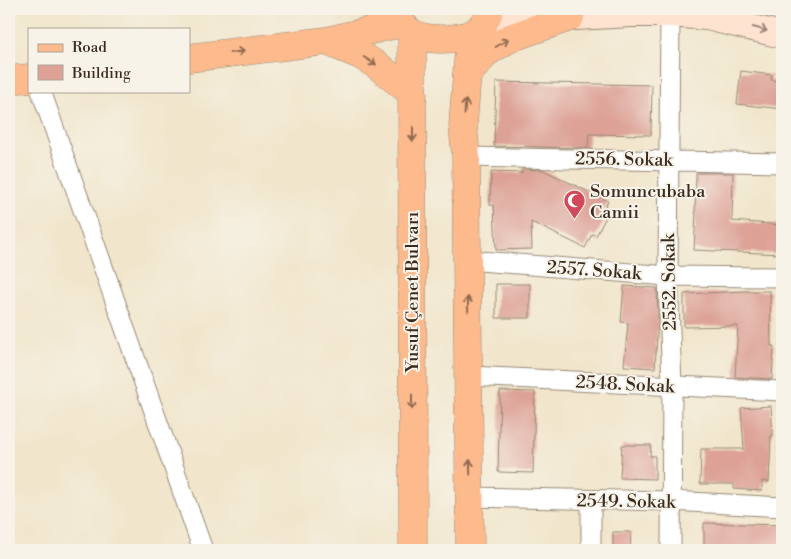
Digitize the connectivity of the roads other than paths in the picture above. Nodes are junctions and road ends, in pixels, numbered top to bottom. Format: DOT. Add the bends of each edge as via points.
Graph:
graph roads {
  1 [pos="670,14"];
  2 [pos="570,17"];
  3 [pos="403,22"];
  4 [pos="482,22"];
  5 [pos="782,35"];
  6 [pos="326,41"];
  7 [pos="190,58"];
  8 [pos="467,75"];
  9 [pos="28,78"];
  10 [pos="9,80"];
  11 [pos="41,92"];
  12 [pos="413,94"];
  13 [pos="466,157"];
  14 [pos="668,160"];
  15 [pos="782,163"];
  16 [pos="467,260"];
  17 [pos="668,276"];
  18 [pos="782,277"];
  19 [pos="469,376"];
  20 [pos="672,386"];
  21 [pos="782,391"];
  22 [pos="470,497"];
  23 [pos="591,500"];
  24 [pos="670,501"];
  25 [pos="782,507"];
  26 [pos="203,550"];
  27 [pos="413,550"];
  28 [pos="470,550"];
  29 [pos="591,550"];
  30 [pos="671,550"];
  1 -- 2 [label="main road"];
  1 -- 5 [label="main road, one-way" via="707,16"];
  1 -- 14 [label="street, 2552. Sokak"];
  2 -- 4 [label="main road"];
  8 -- 2 [label="main road, one-way" via="487,52 510,38"];
  3 -- 4 [label="main road" via="440,40"];
  3 -- 6 [label="main road"];
  3 -- 12 [label="main road, Yusuf Çenet Bulvarı"];
  4 -- 8 [label="main road"];
  7 -- 6 [label="main road, one-way"];
  6 -- 12 [label="main road, one-way" via="360,55"];
  13 -- 8 [label="main road, one-way"];
  9 -- 10 [label="main road"];
  11 -- 26 [label="street"];
  12 -- 27 [label="main road, Yusuf Çenet Bulvarı, one-way"];
  13 -- 14 [label="street, 2556. Sokak"];
  13 -- 16 [label="main road"];
  14 -- 15 [label="street, 2556. Sokak"];
  14 -- 17 [label="street, 2552. Sokak"];
  16 -- 17 [label="street, 2557. Sokak"];
  19 -- 16 [label="main road, one-way"];
  17 -- 18 [label="street, 2557. Sokak"];
  17 -- 20 [label="street, 2552. Sokak"];
  19 -- 20 [label="street, 2548. Sokak"];
  22 -- 19 [label="main road, one-way"];
  20 -- 21 [label="street, 2548. Sokak"];
  20 -- 24 [label="street, 2552. Sokak"];
  22 -- 23 [label="street, 2549. Sokak"];
  22 -- 28 [label="main road"];
  23 -- 24 [label="street, 2549. Sokak"];
  23 -- 29 [label="street"];
  24 -- 25 [label="street, 2549. Sokak"];
  24 -- 30 [label="street, 2552. Sokak"];
}
